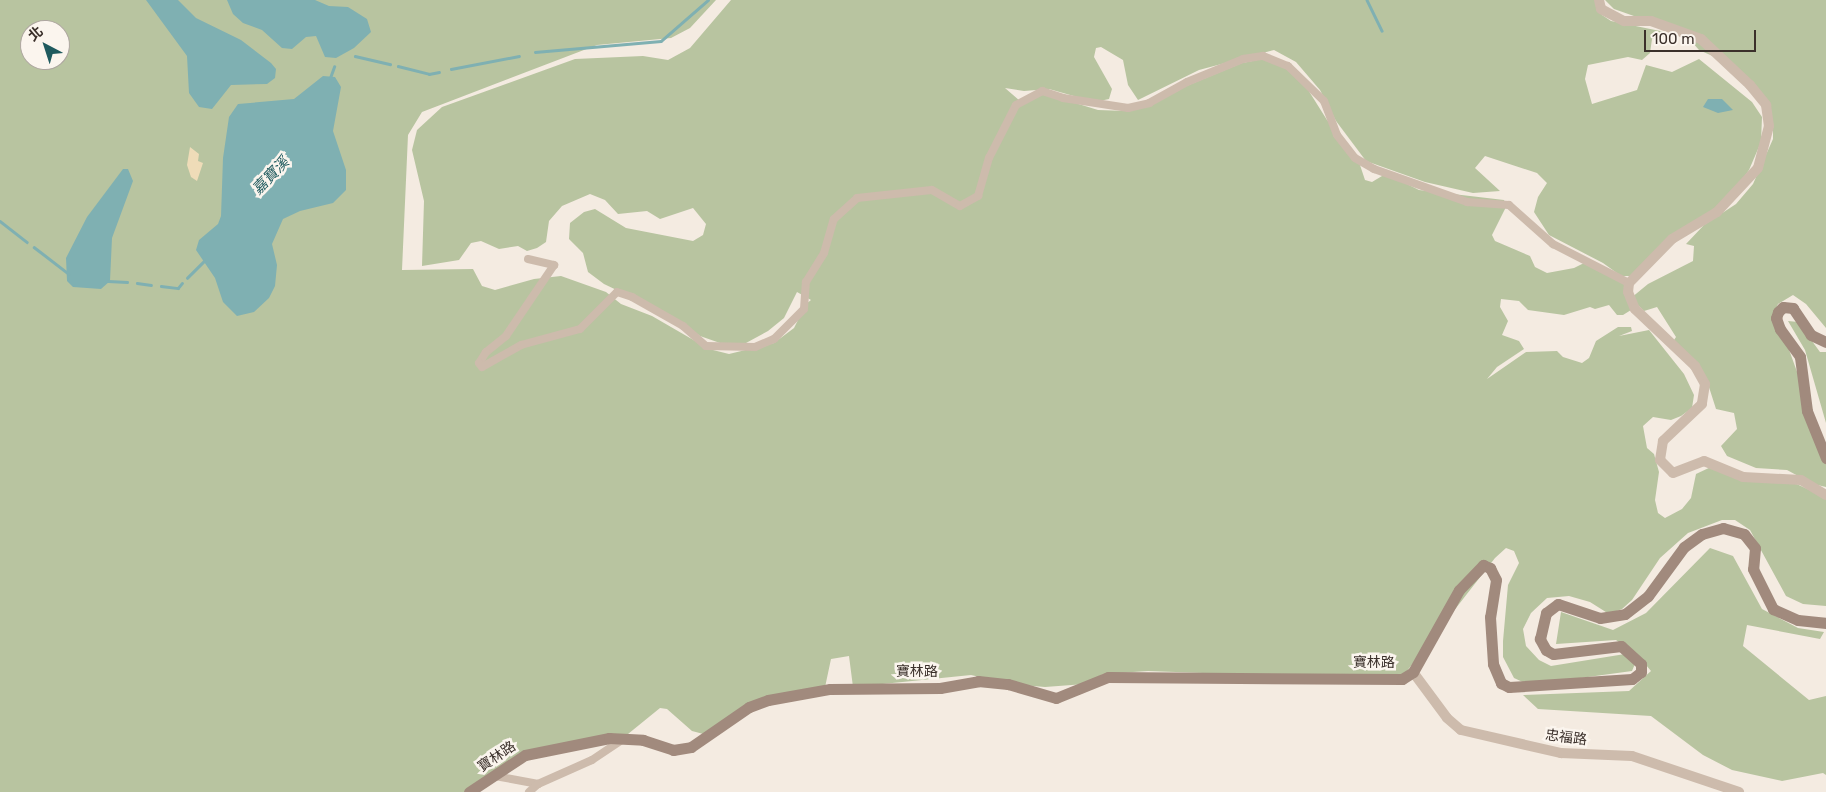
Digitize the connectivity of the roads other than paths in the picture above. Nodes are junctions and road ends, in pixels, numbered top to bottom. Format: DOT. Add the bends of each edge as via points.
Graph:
graph roads {
  1 [pos="1599,0"];
  2 [pos="528,259"];
  3 [pos="1629,284"];
  4 [pos="1826,342"];
  5 [pos="1826,458"];
  6 [pos="1826,495"];
  7 [pos="1826,623"];
  8 [pos="1413,672"];
  9 [pos="625,738"];
  10 [pos="495,776"];
  11 [pos="538,784"];
  12 [pos="469,792"];
  13 [pos="530,792"];
  14 [pos="1739,792"];
  1 -- 3 [label="street" via="1602,9 1617,18 1660,24 1701,39 1766,105 1769,126 1758,168 1717,212 1672,238"];
  2 -- 3 [label="street" via="554,265 506,336 486,352 479,363 482,367 521,345 580,329 617,292 683,326 706,346 755,347 774,339 804,309 806,282 824,253 834,219 857,198 932,190 960,206 978,196 988,158 1016,105 1042,91 1063,98 1128,108 1149,103 1187,82 1243,59 1263,56 1288,66 1324,101 1337,135 1355,158 1374,169 1467,202 1510,205 1553,244"];
  3 -- 6 [label="street" via="1628,292 1635,309 1695,366 1705,384 1702,404 1664,442 1660,460 1666,469 1673,473 1686,471 1704,461 1743,477 1801,480"];
  4 -- 5 [label="main road" via="1811,335 1792,308 1783,307 1778,312 1776,318 1780,330 1800,358 1807,411"];
  7 -- 8 [label="main road, 寶林路" via="1798,620 1773,610 1754,568 1755,548 1744,534 1723,528 1702,534 1684,547 1648,596 1625,614 1600,618 1558,604 1546,613 1540,639 1546,650 1552,654 1621,646 1639,661 1642,669 1635,678 1510,686 1501,683 1493,664 1490,618 1496,580 1486,565 1477,569 1459,590"];
  8 -- 9 [label="main road, 寶林路" via="1391,681 1252,676 1108,677 1056,698 1008,684 978,682 940,688 846,688 768,700 750,707 691,746 673,750"];
  8 -- 14 [label="street, 忠福路" via="1447,718 1461,730 1561,753 1632,756"];
  9 -- 10 [label="main road, 寶林路" via="578,742 525,754"];
  9 -- 11 [label="street" via="592,760"];
  10 -- 11 [label="street"];
  10 -- 12 [label="main road, 寶林路"];
  11 -- 13 [label="street"];
}
